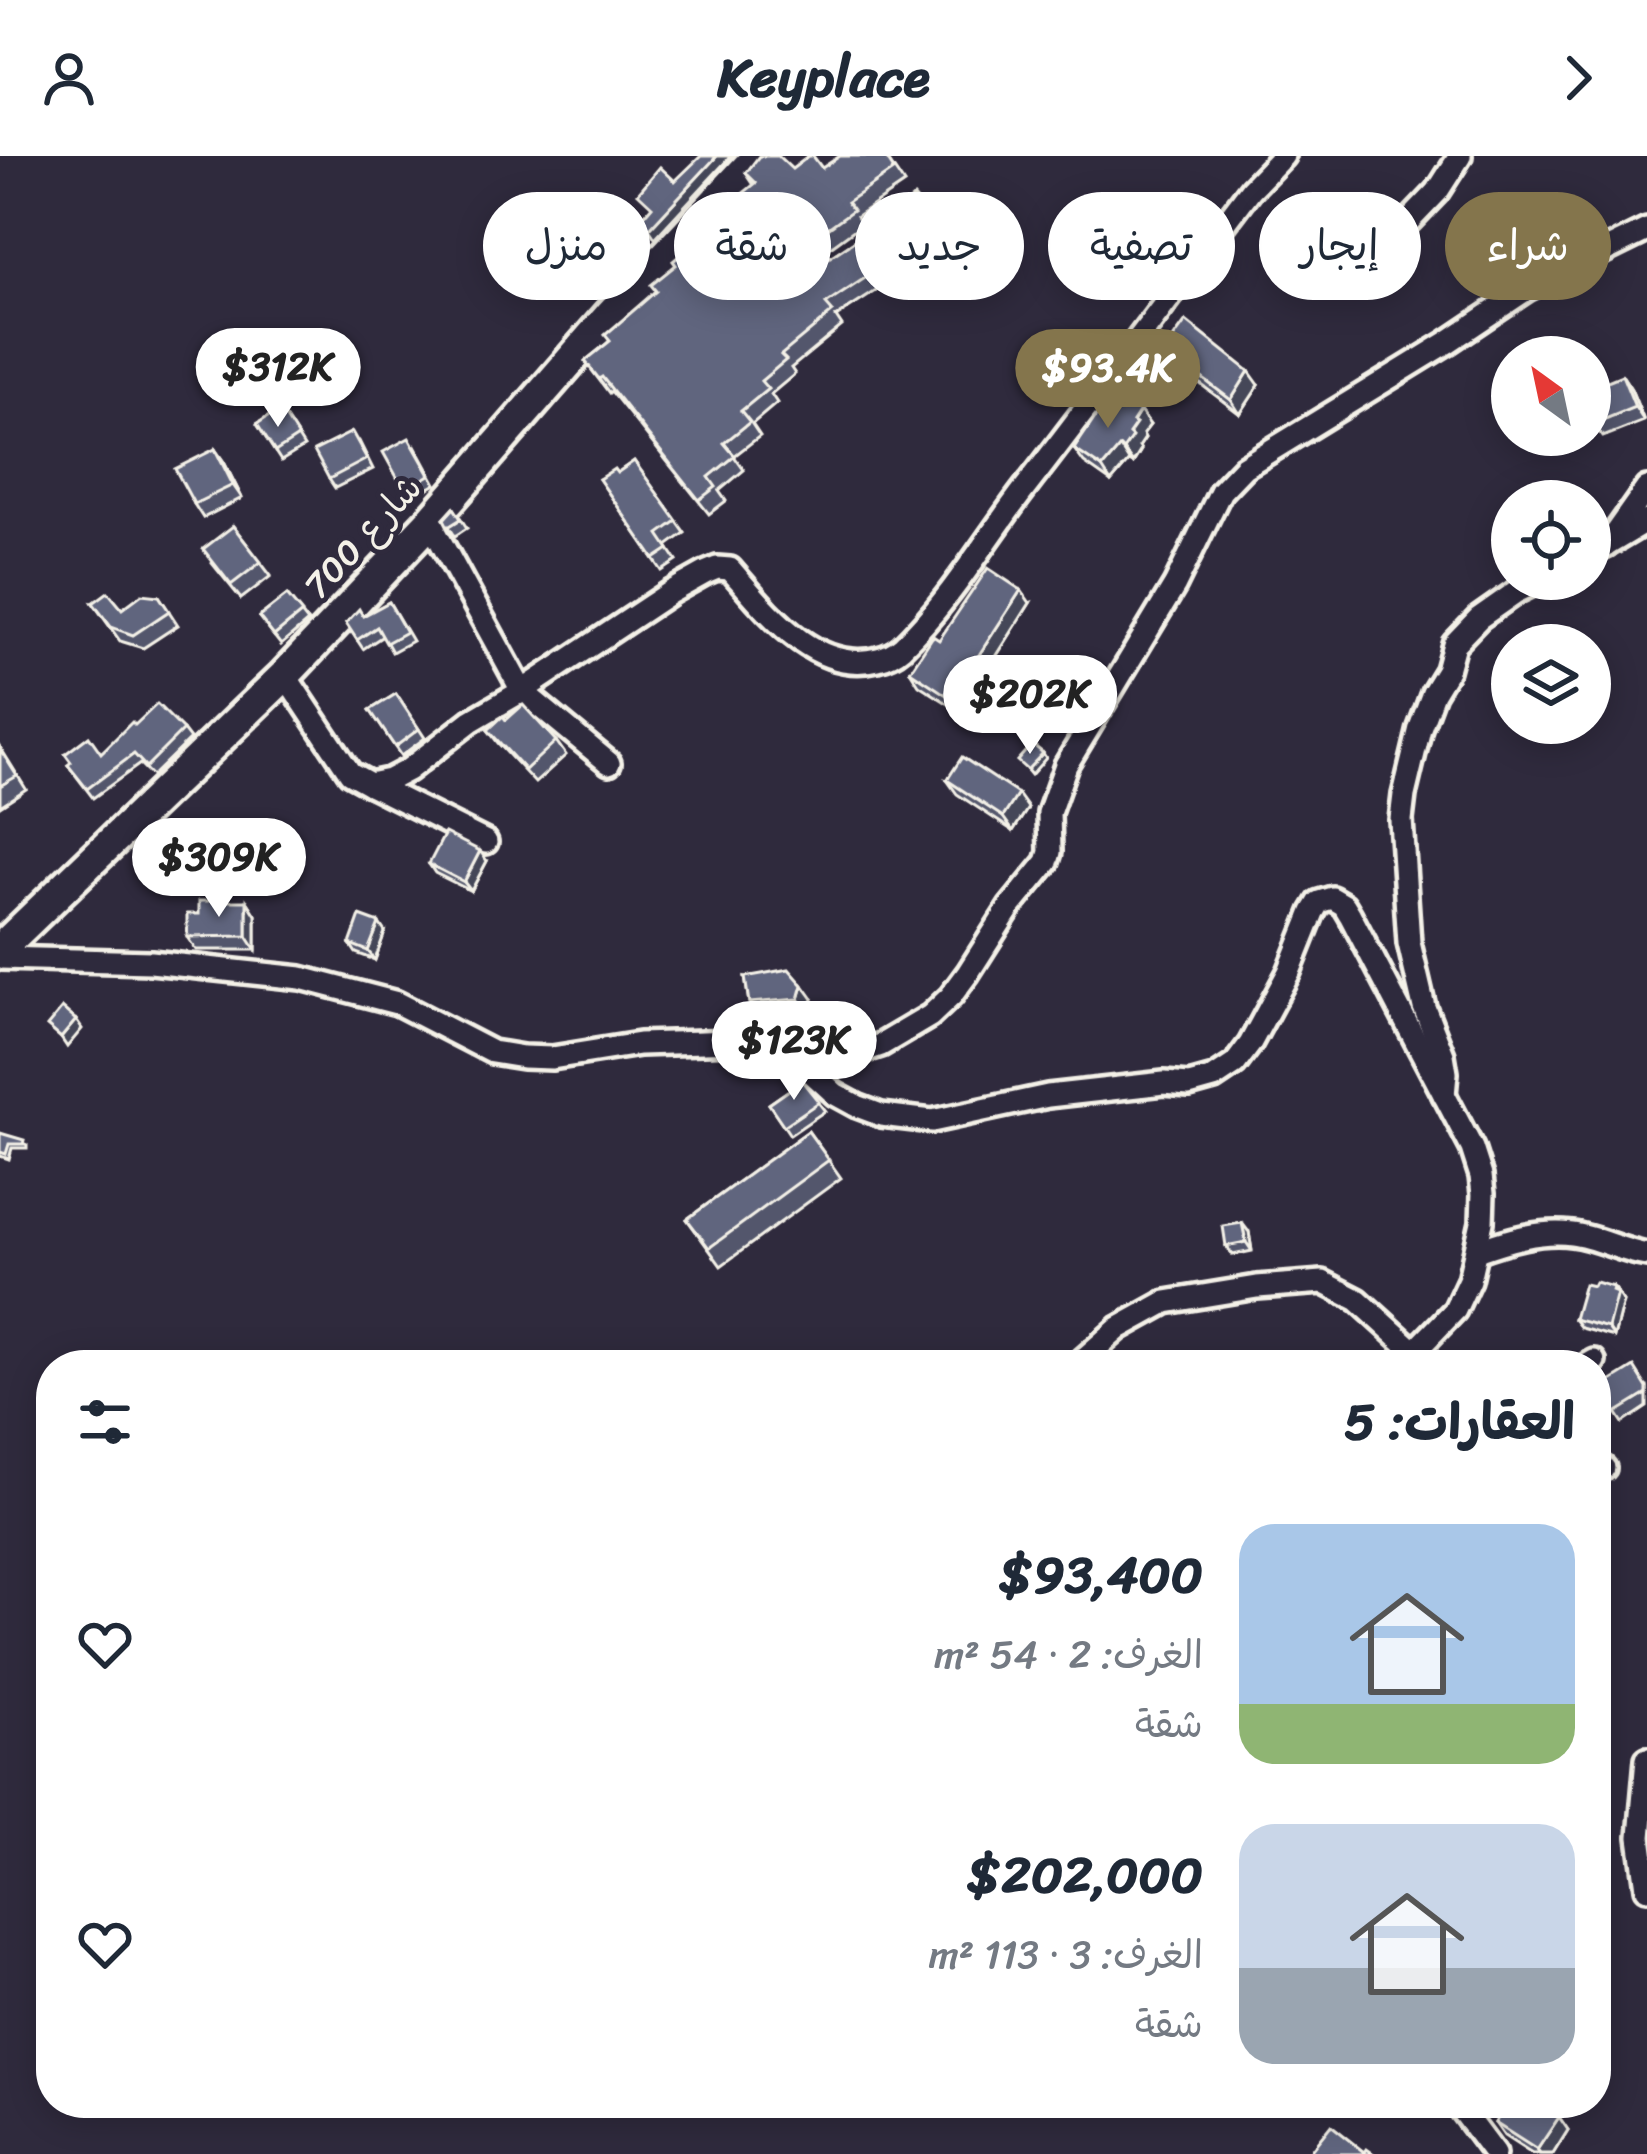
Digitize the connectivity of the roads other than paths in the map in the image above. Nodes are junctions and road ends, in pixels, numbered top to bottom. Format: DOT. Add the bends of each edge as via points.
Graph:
graph roads {
  1 [pos="758,156"];
  2 [pos="1283,156"];
  3 [pos="1460,156"];
  4 [pos="1421,208"];
  5 [pos="1647,230"];
  6 [pos="1647,488"];
  7 [pos="1647,521"];
  8 [pos="430,522"];
  9 [pos="1611,534"];
  10 [pos="1611,542"];
  11 [pos="1505,600"];
  12 [pos="284,675"];
  13 [pos="522,691"];
  14 [pos="609,763"];
  15 [pos="370,784"];
  16 [pos="486,842"];
  17 [pos="0,953"];
  18 [pos="797,1059"];
  19 [pos="1444,1095"];
  20 [pos="1476,1251"];
  21 [pos="1647,1256"];
  22 [pos="1094,1350"];
  23 [pos="1405,1350"];
  24 [pos="1422,1350"];
  25 [pos="1647,1760"];
  26 [pos="1647,1888"];
  27 [pos="1467,2118"];
  28 [pos="1494,2154"];
  1 -- 8 [label="main road, شارع 700"];
  2 -- 13 [label="street" via="894,654 864,662 808,646 724,567 671,592"];
  3 -- 4 [label="street"];
  5 -- 18 [label="street" via="1527,289 1244,467 1221,491 1175,585 1066,765 1049,812 1047,862 968,974 930,1016 881,1045"];
  6 -- 9 [label="street"];
  7 -- 10 [label="street"];
  8 -- 12 [label="main road, شارع 700"];
  8 -- 13 [label="street"];
  11 -- 19 [label="street" via="1454,644 1404,795 1408,943 1443,1055"];
  12 -- 15 [label="street" via="350,772"];
  12 -- 17 [label="main road, شارع 700"];
  13 -- 14 [label="street"];
  13 -- 15 [label="street" via="408,770"];
  15 -- 16 [label="street"];
  17 -- 18 [label="street" via="301,978 397,1004 492,1052 523,1057 735,1041"];
  18 -- 19 [label="street" via="835,1094 906,1120 1214,1078 1250,1044 1313,912 1333,898 1344,904"];
  19 -- 20 [label="street" via="1481,1176"];
  20 -- 21 [label="street" via="1550,1233"];
  20 -- 24 [label="street" via="1455,1310"];
  22 -- 23 [label="street" via="1166,1302 1323,1282 1358,1300"];
  25 -- 26 [label="street" via="1640,1837"];
  27 -- 28 [label="street"];
}
